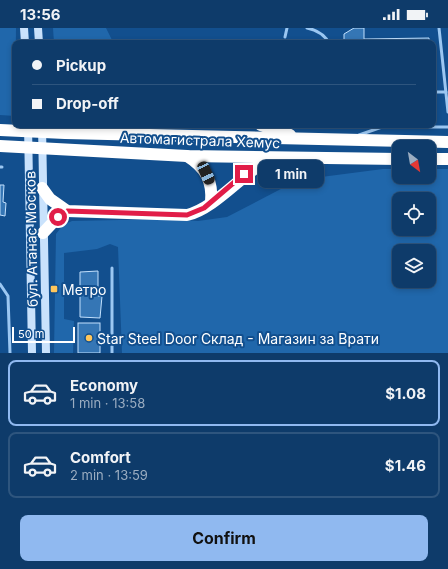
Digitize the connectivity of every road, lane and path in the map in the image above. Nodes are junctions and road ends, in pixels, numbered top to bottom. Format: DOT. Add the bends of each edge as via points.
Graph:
graph roads {
  1 [pos="24,28"];
  2 [pos="38,28"];
  3 [pos="288,28"];
  4 [pos="307,28"];
  5 [pos="439,28"];
  6 [pos="285,37"];
  7 [pos="25,40"];
  8 [pos="39,40"];
  9 [pos="327,40"];
  10 [pos="436,92"];
  11 [pos="446,92"];
  12 [pos="448,112"];
  13 [pos="436,127"];
  14 [pos="448,127"];
  15 [pos="28,128"];
  16 [pos="42,128"];
  17 [pos="270,128"];
  18 [pos="379,128"];
  19 [pos="0,130"];
  20 [pos="303,139"];
  21 [pos="345,140"];
  22 [pos="448,142"];
  23 [pos="0,146"];
  24 [pos="187,156"];
  25 [pos="270,158"];
  26 [pos="392,159"];
  27 [pos="436,159"];
  28 [pos="448,160"];
  29 [pos="42,188"];
  30 [pos="211,203"];
  31 [pos="67,211"];
  32 [pos="44,233"];
  33 [pos="112,268"];
  34 [pos="0,284"];
  35 [pos="10,353"];
  36 [pos="32,353"];
  37 [pos="46,353"];
  38 [pos="112,353"];
  1 -- 7 [label="main road"];
  2 -- 8 [label="main road"];
  3 -- 6 [label="lane"];
  4 -- 9 [label="lane" via="315,30"];
  5 -- 11 [label="lane"];
  10 -- 11 [label="lane"];
  11 -- 12 [label="lane"];
  13 -- 14 [label="lane"];
  15 -- 36 [label="main road, бул. Атанас Москов"];
  16 -- 29 [label="main road, бул. Атанас Москов"];
  17 -- 20 [label="highway"];
  18 -- 21 [label="lane"];
  19 -- 20 [label="highway, Автомагистрала Хемус"];
  20 -- 21 [label="highway, Автомагистрала Хемус"];
  21 -- 22 [label="highway, Автомагистрала Хемус"];
  23 -- 24 [label="highway, Автомагистрала Хемус"];
  24 -- 25 [label="highway, Автомагистрала Хемус"];
  24 -- 30 [label="highway" via="198,162 212,184"];
  25 -- 26 [label="highway, Автомагистрала Хемус"];
  25 -- 30 [label="highway" via="244,174"];
  27 -- 28 [label="highway"];
  29 -- 31 [label="highway" via="50,199"];
  29 -- 32 [label="main road, бул. Атанас Москов"];
  30 -- 31 [label="highway" via="196,213 187,215"];
  31 -- 32 [label="highway"];
  32 -- 37 [label="main road, бул. Атанас Москов"];
  33 -- 38 [label="lane"];
  34 -- 35 [label="lane" via="8,296"];
}
